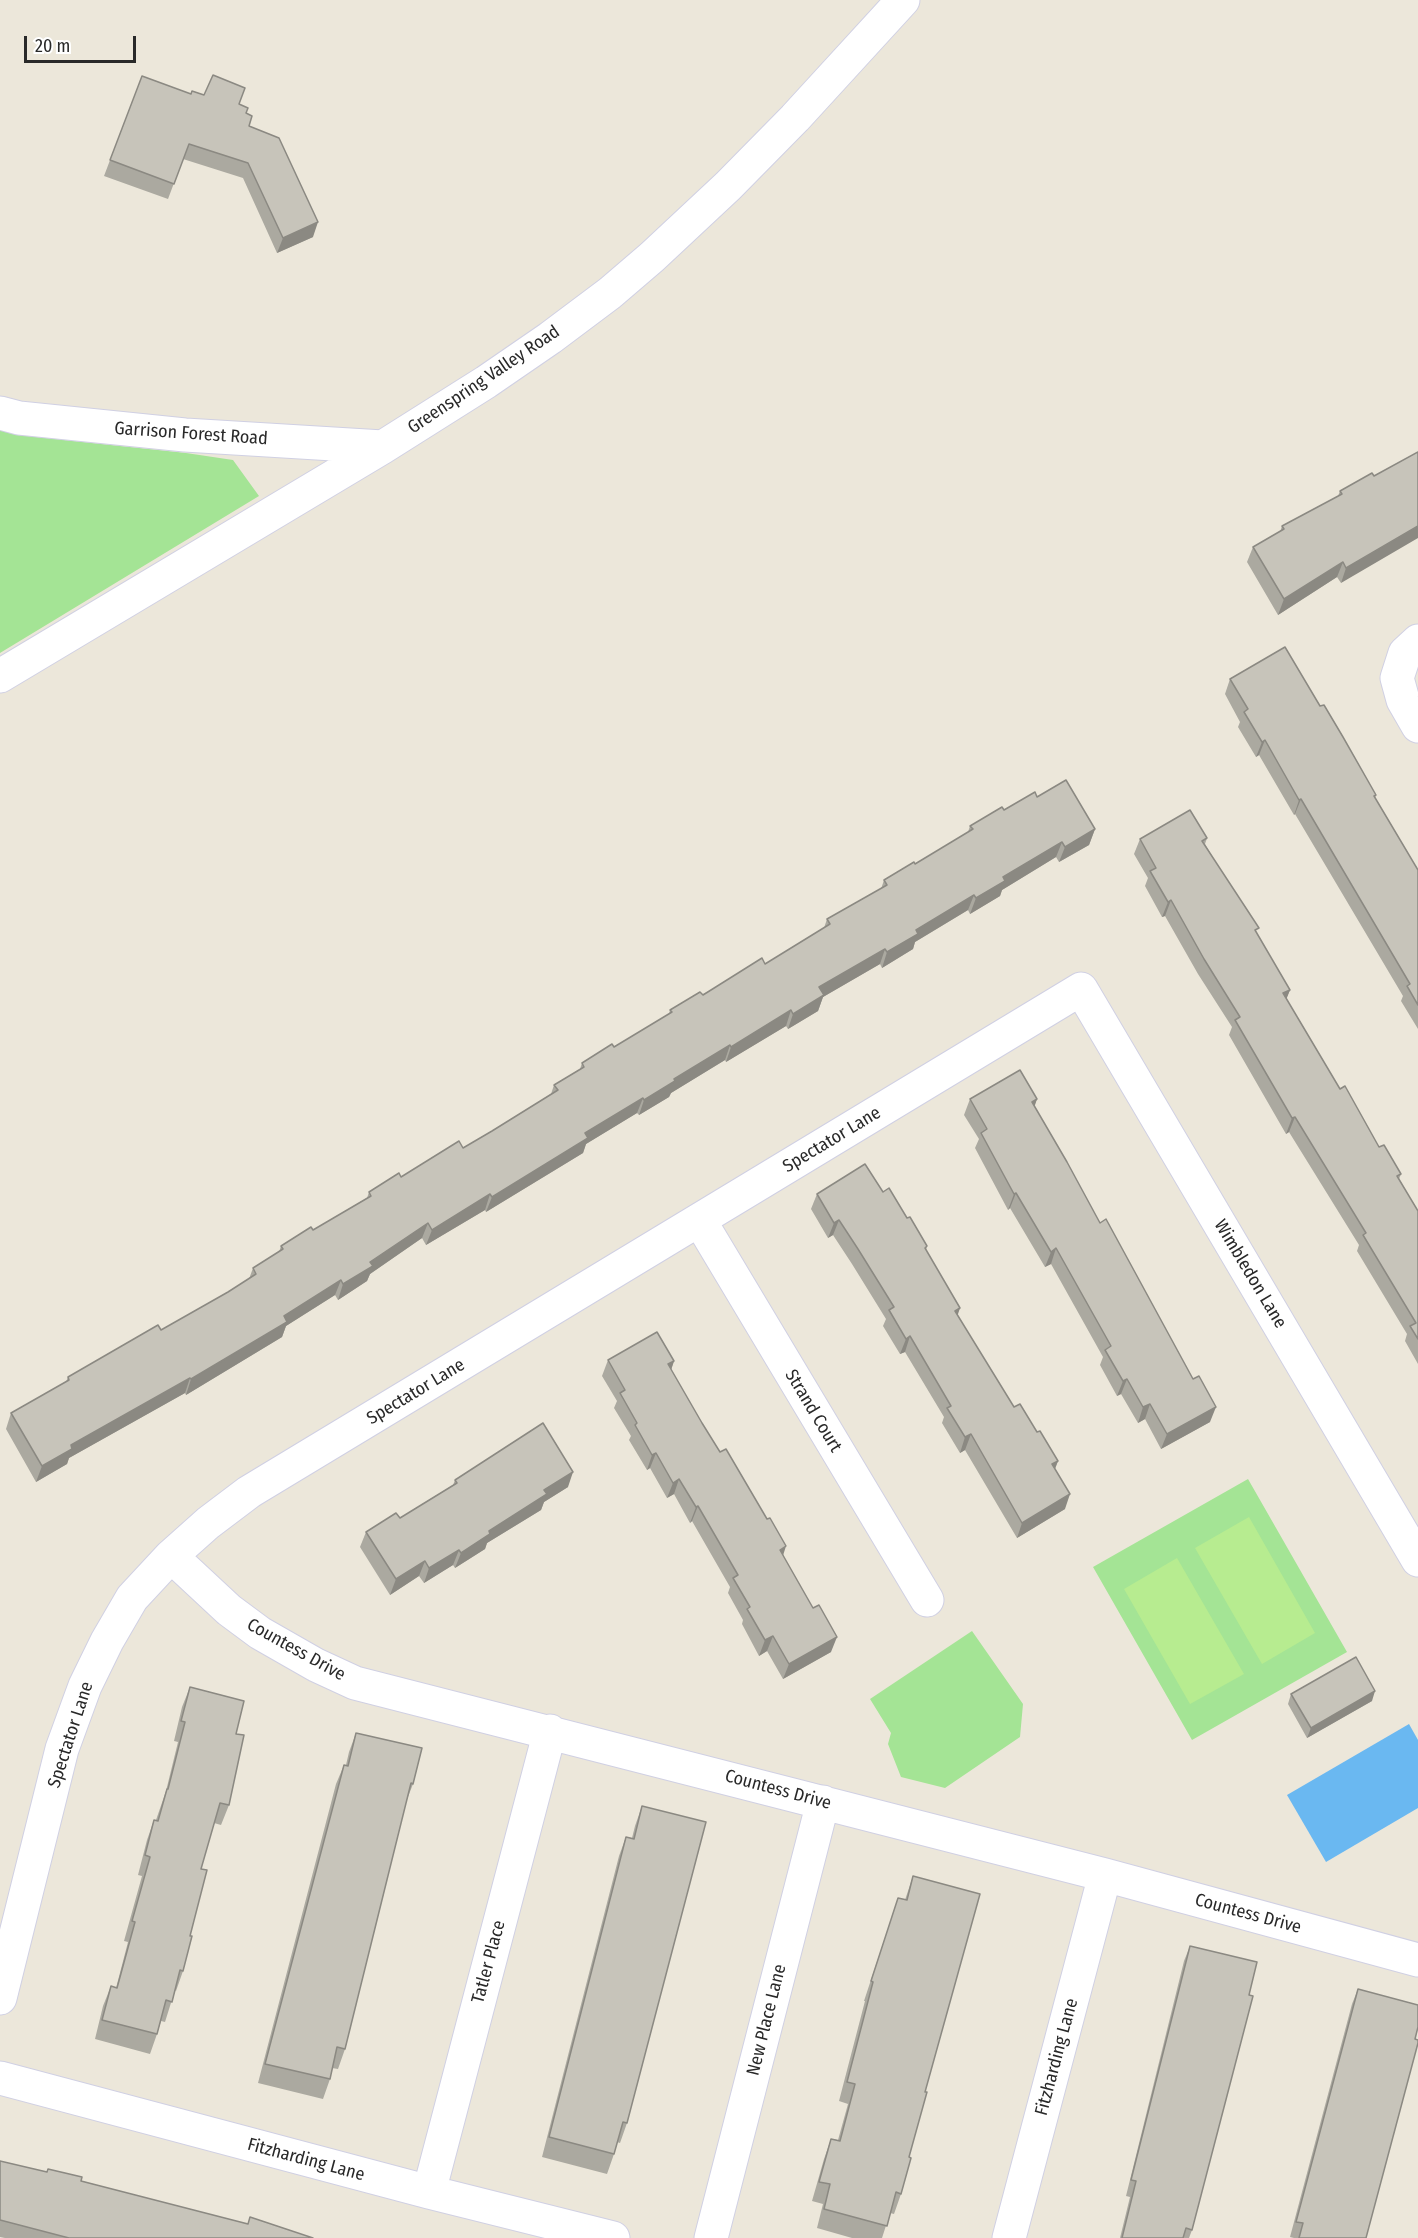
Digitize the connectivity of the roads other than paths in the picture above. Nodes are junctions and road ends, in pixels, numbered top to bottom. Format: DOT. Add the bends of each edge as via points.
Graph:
graph roads {
  1 [pos="903,0"];
  2 [pos="0,413"];
  3 [pos="383,447"];
  4 [pos="1418,641"];
  5 [pos="0,676"];
  6 [pos="1418,726"];
  7 [pos="1081,989"];
  8 [pos="700,1221"];
  9 [pos="171,1556"];
  10 [pos="1418,1560"];
  11 [pos="927,1600"];
  12 [pos="550,1731"];
  13 [pos="823,1802"];
  14 [pos="1105,1875"];
  15 [pos="1418,1960"];
  16 [pos="0,1998"];
  17 [pos="0,2078"];
  18 [pos="429,2192"];
  19 [pos="613,2238"];
  20 [pos="711,2238"];
  21 [pos="1009,2238"];
  1 -- 3 [label="street, Greenspring Valley Road" via="795,118 644,264 550,338"];
  2 -- 3 [label="street, Garrison Forest Road" via="185,435"];
  3 -- 5 [label="street, Greenspring Valley Road"];
  4 -- 6 [label="street" via="1405,652 1397,678 1403,700"];
  7 -- 8 [label="street, Spectator Lane"];
  7 -- 10 [label="street, Wimbledon Lane"];
  8 -- 9 [label="street, Spectator Lane" via="249,1492"];
  8 -- 11 [label="street, Strand Court"];
  9 -- 12 [label="street, Countess Drive" via="229,1610 316,1665 355,1683"];
  9 -- 16 [label="street, Spectator Lane" via="132,1598 85,1686 62,1749"];
  12 -- 13 [label="street, Countess Drive"];
  12 -- 18 [label="street, Tatler Place"];
  13 -- 14 [label="street, Countess Drive"];
  13 -- 20 [label="street, New Place Lane"];
  14 -- 15 [label="street, Countess Drive"];
  14 -- 21 [label="street, Fitzharding Lane"];
  17 -- 18 [label="street, Fitzharding Lane"];
  18 -- 19 [label="street, Fitzharding Lane"];
}
